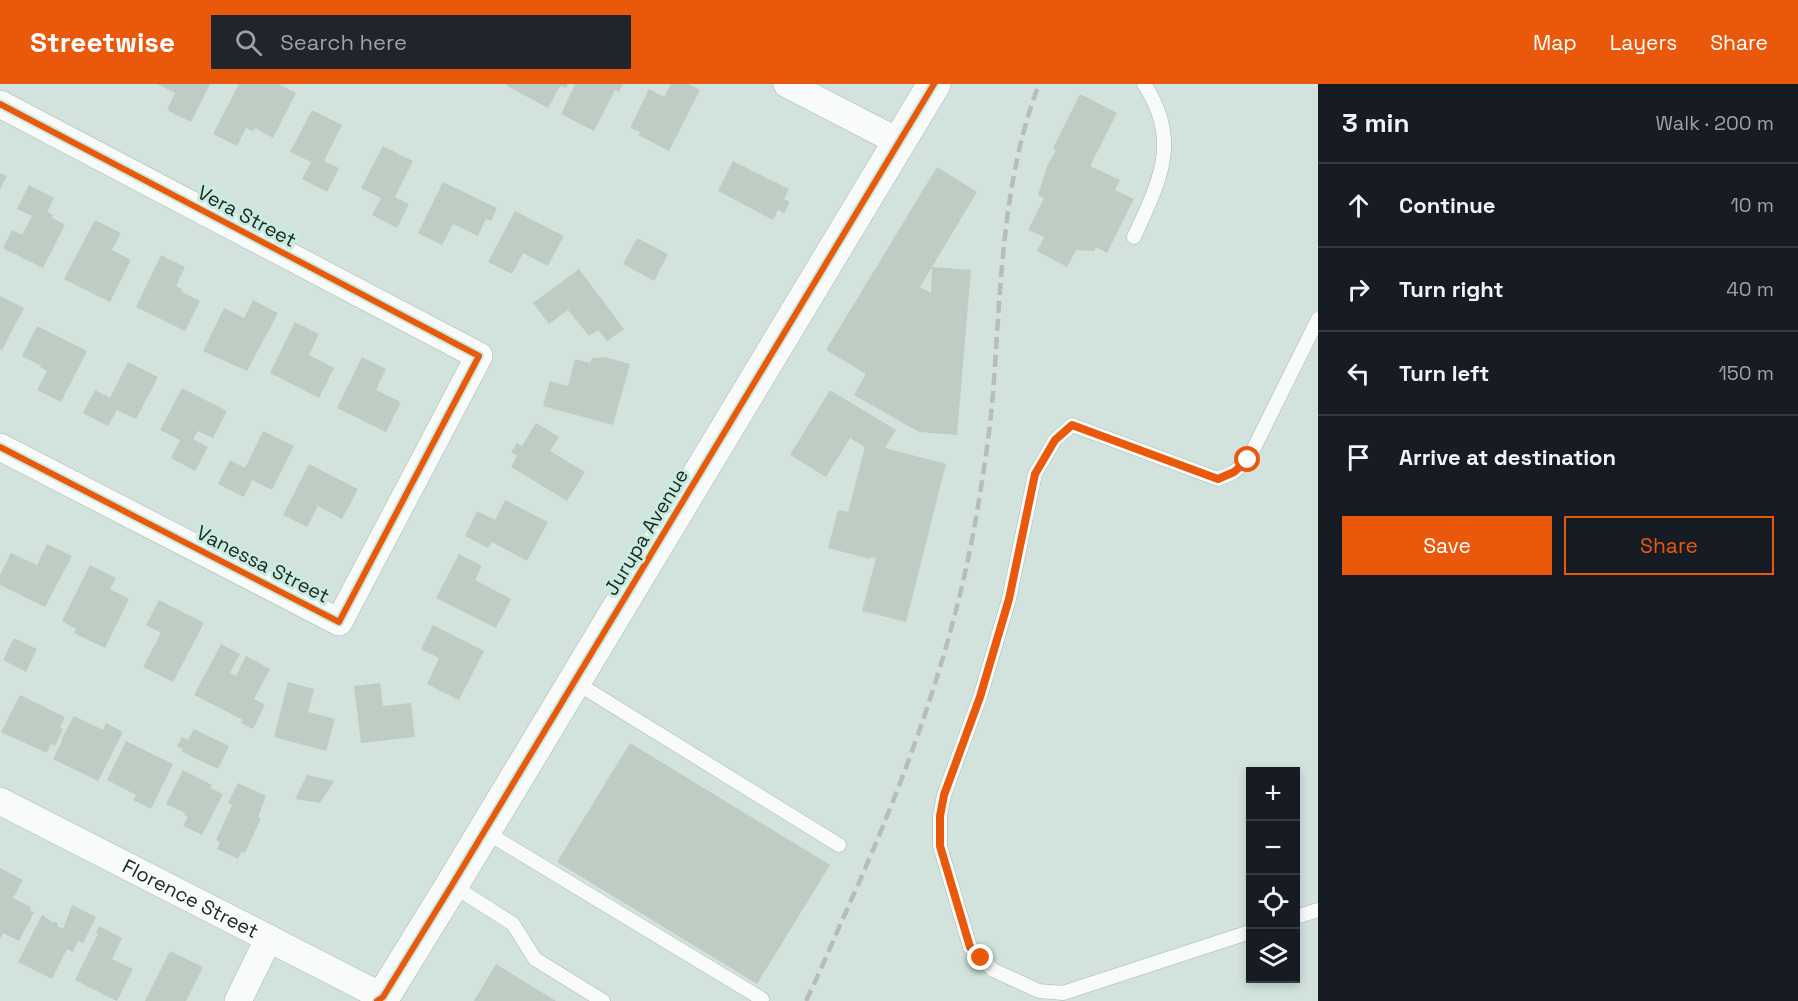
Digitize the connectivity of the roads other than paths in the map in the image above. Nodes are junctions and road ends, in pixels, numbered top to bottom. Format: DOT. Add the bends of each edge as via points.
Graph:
graph roads {
  1 [pos="787,84"];
  2 [pos="934,84"];
  3 [pos="1144,84"];
  4 [pos="0,104"];
  5 [pos="900,143"];
  6 [pos="1134,237"];
  7 [pos="1318,319"];
  8 [pos="479,357"];
  9 [pos="0,447"];
  10 [pos="575,682"];
  11 [pos="0,801"];
  12 [pos="484,831"];
  13 [pos="839,845"];
  14 [pos="452,885"];
  15 [pos="1318,910"];
  16 [pos="1300,916"];
  17 [pos="1246,934"];
  18 [pos="269,938"];
  19 [pos="381,999"];
  20 [pos="238,1001"];
  21 [pos="603,1001"];
  22 [pos="761,1001"];
  1 -- 5 [label="street"];
  2 -- 5 [label="main road, Jurupa Avenue"];
  3 -- 6 [label="lane" via="1159,117 1165,148 1159,182"];
  4 -- 8 [label="street, Vera Street"];
  5 -- 10 [label="main road, Jurupa Avenue"];
  7 -- 17 [label="lane" via="1248,460 1234,472 1218,479 1072,425 1055,440 1035,474 1009,599 940,816 940,846 970,947 993,970 1039,991 1063,993"];
  8 -- 9 [label="street, Vanessa Street" via="339,622"];
  10 -- 12 [label="main road, Jurupa Avenue"];
  10 -- 13 [label="lane"];
  11 -- 18 [label="street, Florence Street"];
  12 -- 14 [label="main road, Jurupa Avenue"];
  12 -- 22 [label="lane"];
  14 -- 19 [label="main road, Jurupa Avenue"];
  14 -- 21 [label="lane" via="513,924 535,959"];
  15 -- 16 [label="lane"];
  18 -- 19 [label="street, Florence Street"];
  18 -- 20 [label="street"];
}
